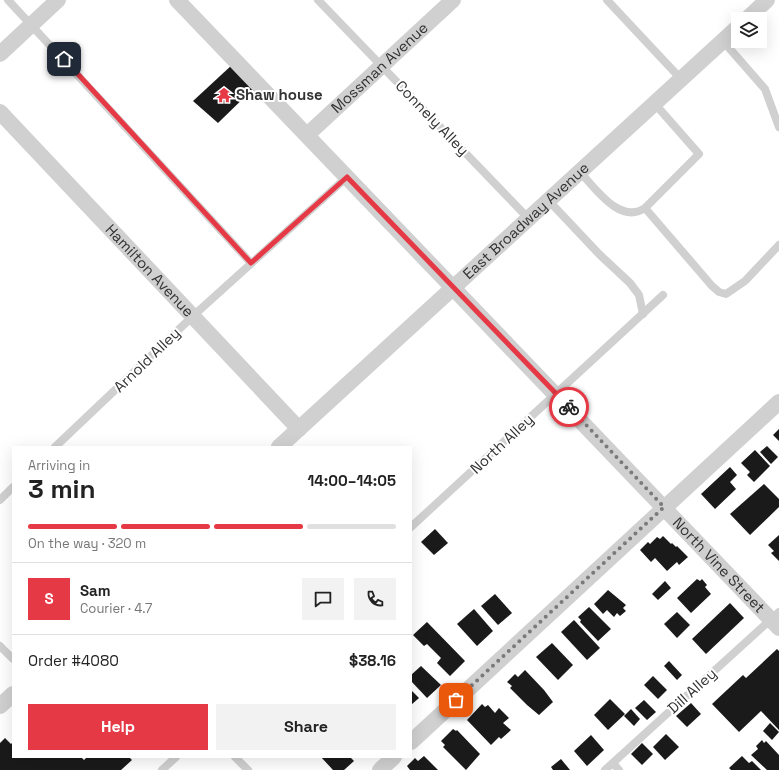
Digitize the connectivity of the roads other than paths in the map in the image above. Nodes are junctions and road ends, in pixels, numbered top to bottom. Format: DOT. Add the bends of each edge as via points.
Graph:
graph roads {
  1 [pos="8,0"];
  2 [pos="58,0"];
  3 [pos="177,0"];
  4 [pos="318,0"];
  5 [pos="453,0"];
  6 [pos="607,0"];
  7 [pos="768,0"];
  8 [pos="755,12"];
  9 [pos="32,24"];
  10 [pos="731,34"];
  11 [pos="723,41"];
  12 [pos="0,54"];
  13 [pos="381,66"];
  14 [pos="682,79"];
  15 [pos="655,104"];
  16 [pos="0,112"];
  17 [pos="779,127"];
  18 [pos="307,135"];
  19 [pos="580,172"];
  20 [pos="347,177"];
  21 [pos="549,201"];
  22 [pos="644,208"];
  23 [pos="529,220"];
  24 [pos="779,245"];
  25 [pos="251,263"];
  26 [pos="453,289"];
  27 [pos="663,295"];
  28 [pos="643,314"];
  29 [pos="193,316"];
  30 [pos="556,394"];
  31 [pos="779,402"];
  32 [pos="299,429"];
  33 [pos="56,446"];
  34 [pos="280,446"];
  35 [pos="12,488"];
  36 [pos="0,500"];
  37 [pos="664,507"];
  38 [pos="412,526"];
  39 [pos="776,620"];
  40 [pos="0,646"];
  41 [pos="12,658"];
  42 [pos="12,695"];
  43 [pos="0,706"];
  44 [pos="412,741"];
  45 [pos="175,758"];
  46 [pos="236,758"];
  47 [pos="393,758"];
  48 [pos="613,763"];
  49 [pos="162,770"];
  50 [pos="248,770"];
  51 [pos="380,770"];
  52 [pos="605,770"];
  53 [pos="619,770"];
  1 -- 9 [label="lane"];
  2 -- 9 [label="street"];
  3 -- 18 [label="street, North Vine Street"];
  4 -- 13 [label="lane, Connely Alley"];
  5 -- 13 [label="street, Mossman Avenue"];
  6 -- 14 [label="lane"];
  7 -- 8 [label="street"];
  9 -- 12 [label="street"];
  9 -- 25 [label="lane"];
  10 -- 11 [label="street, East Broadway Avenue"];
  11 -- 14 [label="street, East Broadway Avenue"];
  11 -- 17 [label="lane" via="765,89"];
  13 -- 18 [label="street, Mossman Avenue"];
  13 -- 23 [label="lane, Connely Alley"];
  14 -- 15 [label="street, East Broadway Avenue"];
  15 -- 19 [label="street, East Broadway Avenue"];
  15 -- 22 [label="lane" via="699,154"];
  16 -- 29 [label="street, Hamilton Avenue"];
  18 -- 20 [label="street, North Vine Street"];
  19 -- 21 [label="street, East Broadway Avenue"];
  19 -- 22 [label="lane" via="616,208 632,213"];
  20 -- 25 [label="lane, Arnold Alley"];
  20 -- 26 [label="street, North Vine Street"];
  21 -- 23 [label="street, East Broadway Avenue"];
  21 -- 28 [label="lane" via="630,283 639,295"];
  22 -- 24 [label="lane" via="719,292 726,294 735,290"];
  23 -- 26 [label="street, East Broadway Avenue"];
  25 -- 29 [label="lane, Arnold Alley"];
  26 -- 30 [label="street, North Vine Street"];
  26 -- 32 [label="street, East Broadway Avenue"];
  27 -- 28 [label="lane, North Alley"];
  28 -- 30 [label="lane, North Alley"];
  29 -- 32 [label="street, Hamilton Avenue"];
  29 -- 33 [label="lane, Arnold Alley"];
  30 -- 37 [label="street, North Vine Street"];
  30 -- 38 [label="lane, North Alley"];
  31 -- 37 [label="street"];
  32 -- 34 [label="street, East Broadway Avenue"];
  35 -- 36 [label="lane"];
  37 -- 39 [label="street, North Vine Street"];
  37 -- 44 [label="street"];
  39 -- 48 [label="lane, Dill Alley"];
  40 -- 41 [label="lane"];
  42 -- 43 [label="street"];
  45 -- 49 [label="lane"];
  46 -- 50 [label="lane"];
  47 -- 51 [label="street"];
  48 -- 52 [label="lane, Dill Alley"];
  48 -- 53 [label="lane"];
}
